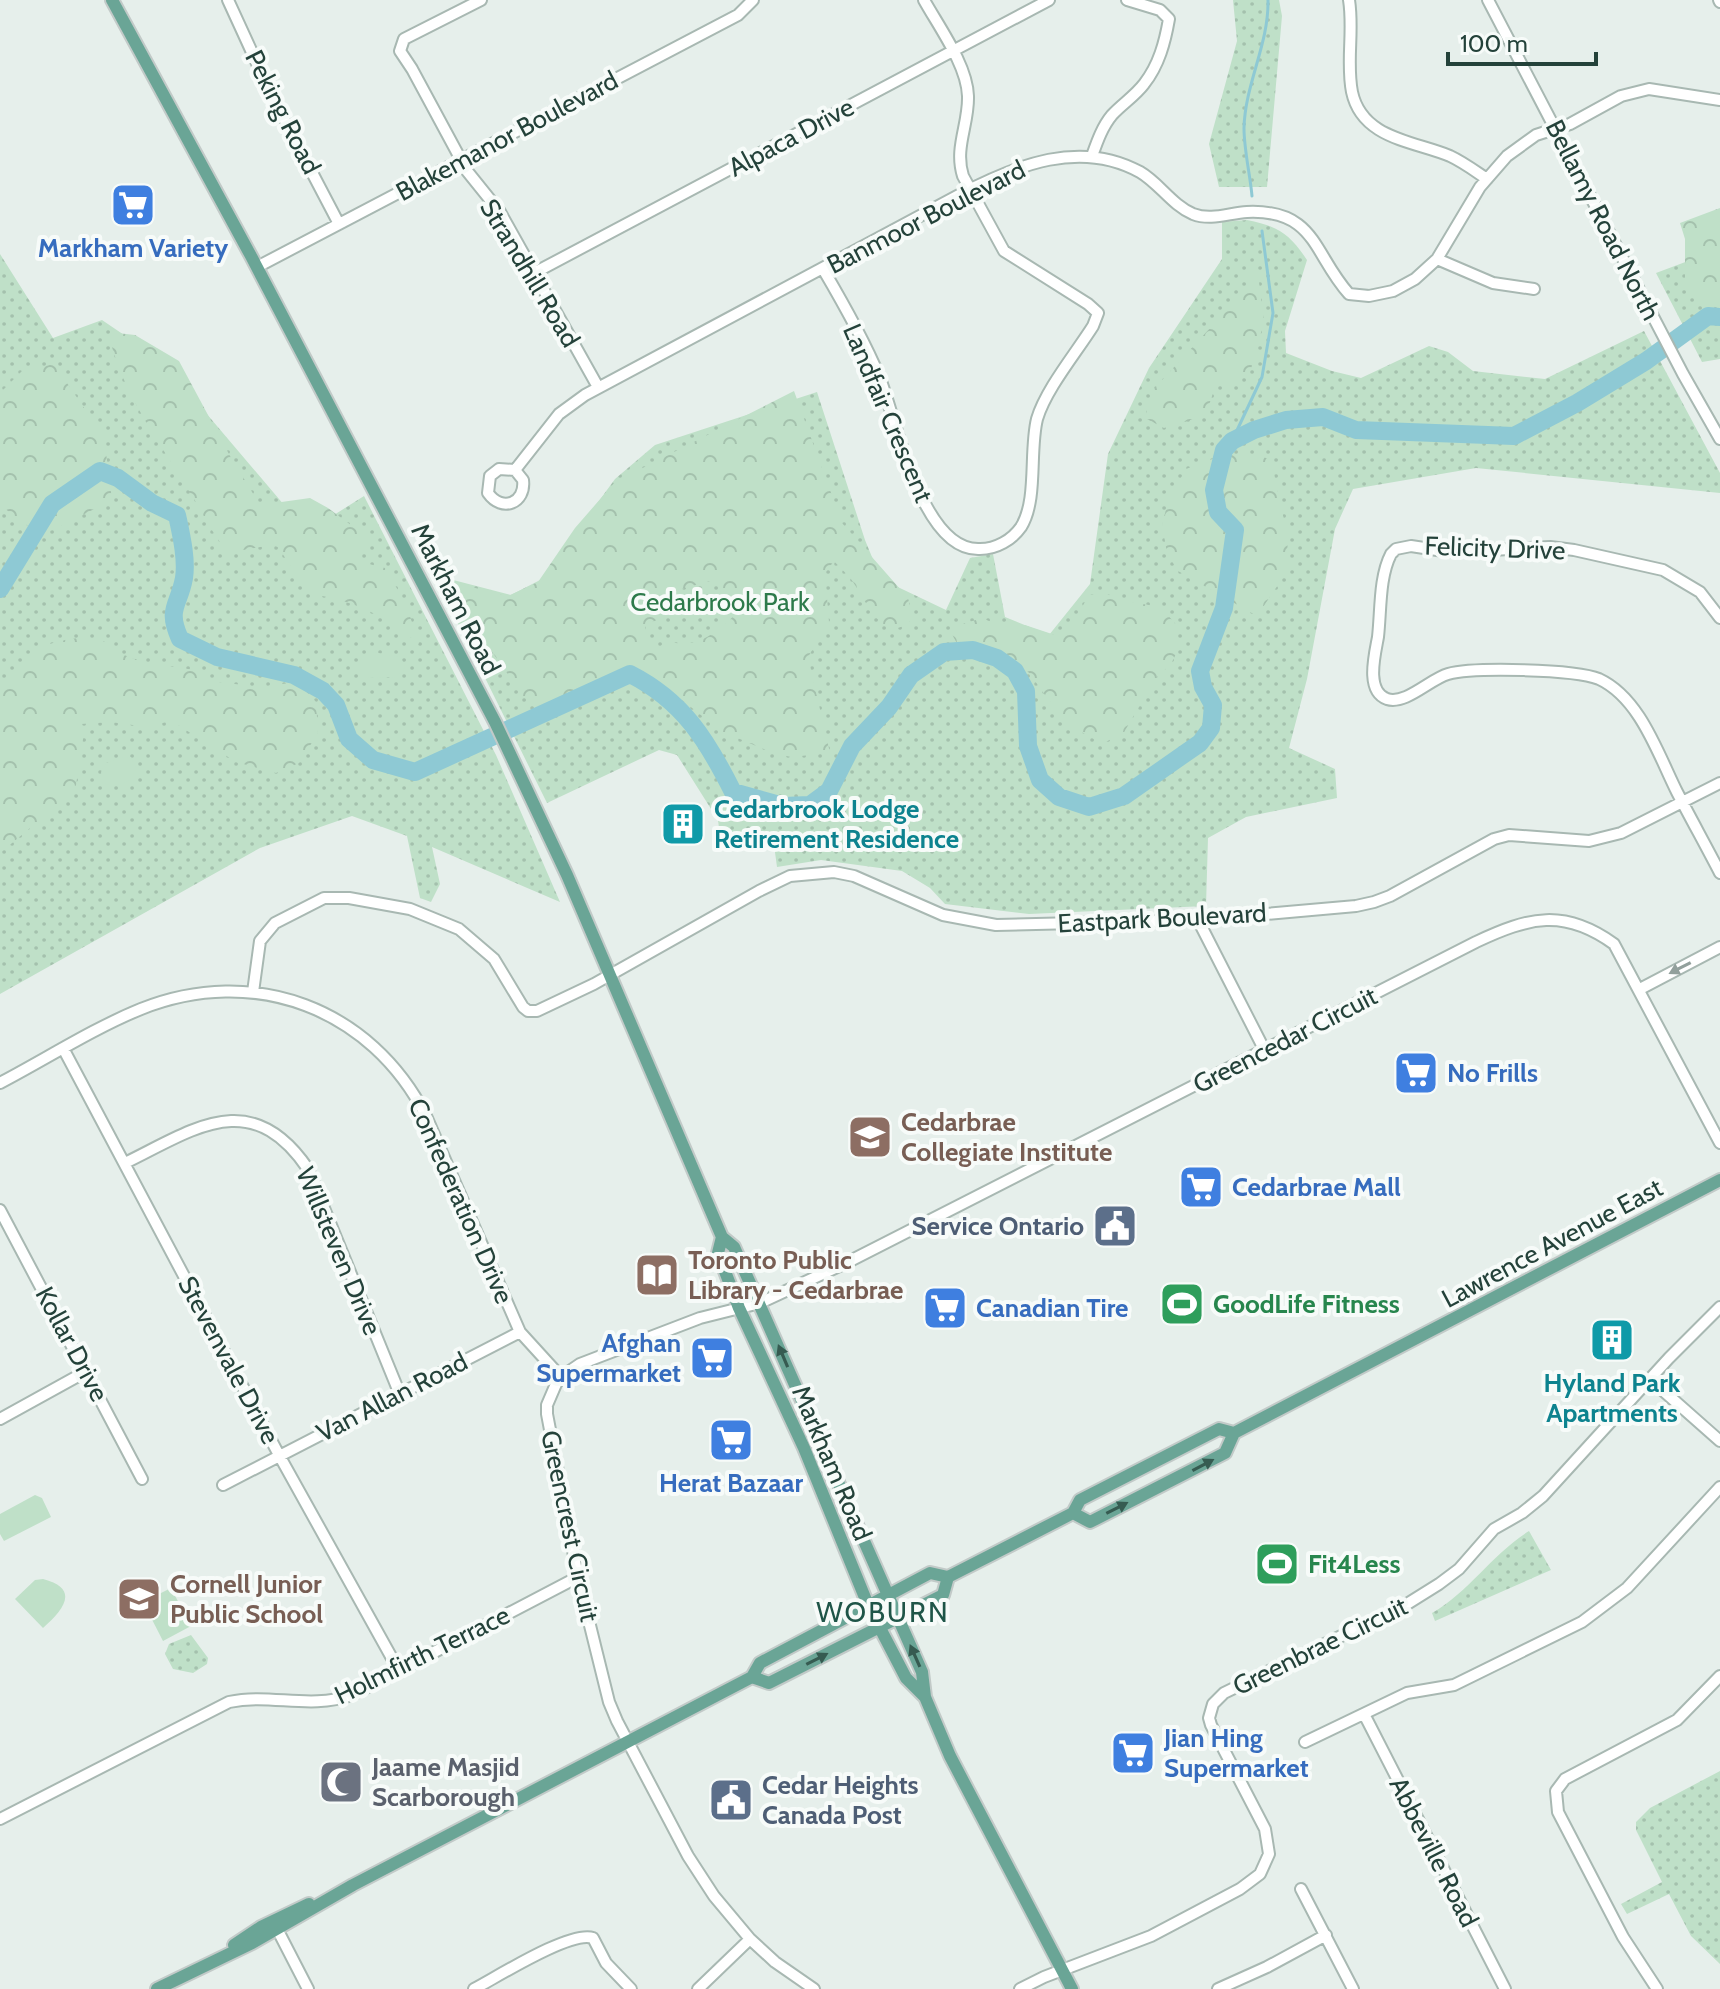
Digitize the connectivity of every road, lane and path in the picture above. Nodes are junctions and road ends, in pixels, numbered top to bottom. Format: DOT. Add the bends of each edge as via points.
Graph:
graph roads {
  1 [pos="112,0"];
  2 [pos="228,0"];
  3 [pos="481,0"];
  4 [pos="753,0"];
  5 [pos="924,0"];
  6 [pos="1049,0"];
  7 [pos="1127,0"];
  8 [pos="1349,0"];
  9 [pos="1488,0"];
  10 [pos="952,51"];
  11 [pos="1720,100"];
  12 [pos="1556,129"];
  13 [pos="1092,156"];
  14 [pos="461,160"];
  15 [pos="1487,179"];
  16 [pos="971,189"];
  17 [pos="339,224"];
  18 [pos="1437,259"];
  19 [pos="257,267"];
  20 [pos="823,269"];
  21 [pos="534,273"];
  22 [pos="1534,289"];
  23 [pos="598,387"];
  24 [pos="1720,439"];
  25 [pos="515,470"];
  26 [pos="1720,618"];
  27 [pos="1720,783"];
  28 [pos="1683,803"];
  29 [pos="1720,873"];
  30 [pos="1198,920"];
  31 [pos="1720,947"];
  32 [pos="609,974"];
  33 [pos="1640,989"];
  34 [pos="253,992"];
  35 [pos="64,1050"];
  36 [pos="1265,1051"];
  37 [pos="0,1083"];
  38 [pos="1720,1143"];
  39 [pos="125,1163"];
  40 [pos="1720,1180"];
  41 [pos="0,1210"];
  42 [pos="722,1237"];
  43 [pos="760,1303"];
  44 [pos="1720,1307"];
  45 [pos="739,1308"];
  46 [pos="520,1332"];
  47 [pos="87,1371"];
  48 [pos="561,1377"];
  49 [pos="1651,1380"];
  50 [pos="399,1392"];
  51 [pos="0,1419"];
  52 [pos="1234,1433"];
  53 [pos="1720,1441"];
  54 [pos="279,1455"];
  55 [pos="142,1479"];
  56 [pos="223,1485"];
  57 [pos="1720,1487"];
  58 [pos="1073,1513"];
  59 [pos="578,1577"];
  60 [pos="948,1577"];
  61 [pos="887,1596"];
  62 [pos="868,1605"];
  63 [pos="898,1618"];
  64 [pos="880,1627"];
  65 [pos="398,1669"];
  66 [pos="1720,1676"];
  67 [pos="752,1677"];
  68 [pos="925,1697"];
  69 [pos="1364,1714"];
  70 [pos="628,1742"];
  71 [pos="1305,1742"];
  72 [pos="0,1819"];
  73 [pos="1301,1889"];
  74 [pos="275,1925"];
  75 [pos="1326,1935"];
  76 [pos="750,1939"];
  77 [pos="1062,1970"];
  78 [pos="157,1989"];
  79 [pos="308,1989"];
  80 [pos="474,1989"];
  81 [pos="631,1989"];
  82 [pos="698,1989"];
  83 [pos="814,1989"];
  84 [pos="1020,1989"];
  85 [pos="1072,1989"];
  86 [pos="1218,1989"];
  87 [pos="1353,1989"];
  88 [pos="1505,1989"];
  89 [pos="1657,1989"];
  1 -- 19 [label="main road, Markham Road"];
  2 -- 17 [label="street, Peking Road"];
  3 -- 14 [label="street, Strandhill Road" via="404,39 400,51"];
  4 -- 14 [label="street, Blakemanor Boulevard" via="738,15"];
  5 -- 10 [label="street"];
  6 -- 10 [label="street, Alpaca Drive"];
  7 -- 13 [label="street" via="1160,10 1169,19 1165,41 1143,85 1110,117"];
  8 -- 15 [label="street" via="1352,95 1361,112 1373,127 1451,157"];
  9 -- 12 [label="street, Bellamy Road North"];
  10 -- 16 [label="street" via="967,85 959,162"];
  10 -- 21 [label="street, Alpaca Drive"];
  11 -- 12 [label="street, Banmoor Boulevard" via="1649,89 1621,96"];
  12 -- 15 [label="street, Banmoor Boulevard" via="1536,135 1507,156"];
  12 -- 24 [label="street, Bellamy Road North"];
  13 -- 16 [label="street, Banmoor Boulevard" via="1054,157"];
  13 -- 18 [label="street, Banmoor Boulevard" via="1138,171 1193,214 1274,213 1296,223 1313,237 1334,277 1359,297 1393,291"];
  14 -- 17 [label="street, Blakemanor Boulevard"];
  14 -- 21 [label="street, Strandhill Road" via="500,212"];
  15 -- 18 [label="street, Banmoor Boulevard"];
  16 -- 20 [label="street, Banmoor Boulevard"];
  16 -- 20 [label="street, Landfair Crescent" via="1004,251 1098,313 1037,419 1028,508 1023,524 1002,544 971,550 939,529 921,496 879,376"];
  17 -- 19 [label="street, Blakemanor Boulevard"];
  18 -- 22 [label="street" via="1493,283"];
  19 -- 32 [label="main road, Markham Road" via="495,722"];
  20 -- 23 [label="street, Banmoor Boulevard"];
  21 -- 23 [label="street, Strandhill Road"];
  23 -- 25 [label="street, Banmoor Boulevard" via="559,414"];
  26 -- 28 [label="street, Felicity Drive" via="1700,592 1663,570 1562,548 1450,552 1403,547 1391,554 1384,572 1374,685 1386,698 1398,699 1448,674 1469,670 1580,673 1599,679 1617,691 1640,720"];
  27 -- 28 [label="street, Eastpark Boulevard"];
  28 -- 29 [label="street"];
  28 -- 30 [label="street, Eastpark Boulevard" via="1605,838 1494,839 1374,902"];
  30 -- 32 [label="street, Eastpark Boulevard" via="996,925 943,915 854,876 790,876"];
  30 -- 36 [label="street"];
  31 -- 33 [label="street, one-way"];
  32 -- 34 [label="street, Eastpark Boulevard" via="528,1011 494,959 459,929 410,909 335,897 316,900 275,923 260,941"];
  32 -- 42 [label="main road, Markham Road"];
  33 -- 36 [label="street, Greencedar Circuit" via="1614,944 1592,928 1558,920 1526,922 1476,942"];
  33 -- 38 [label="street, Greencedar Circuit"];
  34 -- 35 [label="street, Confederation Drive" via="171,999 140,1009"];
  34 -- 46 [label="street, Confederation Drive" via="331,1016 356,1031 397,1070 426,1116"];
  35 -- 37 [label="street, Confederation Drive"];
  35 -- 39 [label="street, Stevenvale Drive"];
  36 -- 43 [label="street, Greencedar Circuit"];
  39 -- 50 [label="street, Willsteven Drive" via="203,1124 225,1121 254,1125 290,1147 308,1169"];
  39 -- 54 [label="street, Stevenvale Drive"];
  40 -- 52 [label="main road, Lawrence Avenue East"];
  41 -- 47 [label="street, Kollar Drive"];
  42 -- 43 [label="main road, Markham Road" via="734,1247"];
  42 -- 45 [label="main road, Markham Road" via="718,1253"];
  43 -- 45 [label="street"];
  61 -- 43 [label="main road, Markham Road, one-way"];
  44 -- 49 [label="street, Greenbrae Circuit"];
  45 -- 48 [label="street" via="610,1352"];
  45 -- 62 [label="main road, Markham Road"];
  46 -- 48 [label="street, Confederation Drive"];
  46 -- 50 [label="street, Van Allan Road"];
  47 -- 51 [label="street"];
  47 -- 55 [label="street, Kollar Drive"];
  48 -- 59 [label="street, Greencrest Circuit" via="547,1414"];
  49 -- 53 [label="street"];
  49 -- 77 [label="street, Greenbrae Circuit" via="1543,1496 1494,1529 1449,1578 1218,1698 1211,1725 1265,1829 1265,1867 1254,1881 1193,1915"];
  50 -- 54 [label="street, Van Allan Road"];
  52 -- 58 [label="main road, Lawrence Avenue East" via="1219,1429 1080,1500"];
  58 -- 52 [label="main road, Lawrence Avenue East, one-way" via="1090,1522 1161,1487 1225,1453"];
  54 -- 56 [label="street, Van Allan Road"];
  54 -- 65 [label="street, Stevenvale Drive"];
  57 -- 69 [label="street" via="1627,1588 1582,1622 1454,1685 1407,1693"];
  58 -- 60 [label="main road, Lawrence Avenue East"];
  59 -- 65 [label="street, Holmfirth Terrace"];
  59 -- 70 [label="street, Greencrest Circuit" via="609,1702"];
  60 -- 61 [label="main road, Lawrence Avenue East" via="930,1573"];
  60 -- 63 [label="main road, Lawrence Avenue East" via="944,1594"];
  61 -- 62 [label="main road, Lawrence Avenue East"];
  61 -- 63 [label="main road, Markham Road"];
  62 -- 64 [label="main road, Markham Road"];
  62 -- 67 [label="main road, Lawrence Avenue East" via="760,1663"];
  63 -- 64 [label="main road, Lawrence Avenue East"];
  68 -- 63 [label="main road, Markham Road, one-way" via="922,1672"];
  67 -- 64 [label="main road, Lawrence Avenue East, one-way" via="769,1683"];
  64 -- 68 [label="main road, Markham Road" via="906,1678"];
  65 -- 72 [label="street, Holmfirth Terrace" via="332,1702 229,1702"];
  66 -- 89 [label="street" via="1677,1720 1565,1779 1556,1791 1558,1812 1627,1944"];
  67 -- 70 [label="main road, Lawrence Avenue East"];
  68 -- 77 [label="main road, Markham Road" via="950,1756"];
  69 -- 71 [label="street"];
  69 -- 88 [label="street, Abbeville Road"];
  70 -- 74 [label="main road, Lawrence Avenue East"];
  70 -- 76 [label="street, Greencrest Circuit" via="696,1869"];
  73 -- 75 [label="street"];
  74 -- 78 [label="main road, Lawrence Avenue East"];
  74 -- 79 [label="street"];
  75 -- 86 [label="street"];
  75 -- 87 [label="street"];
  76 -- 82 [label="street"];
  76 -- 83 [label="street, Greencrest Circuit"];
  77 -- 84 [label="street"];
  77 -- 85 [label="main road, Markham Road"];
  80 -- 81 [label="street" via="585,1935 593,1938 606,1963"];
}
